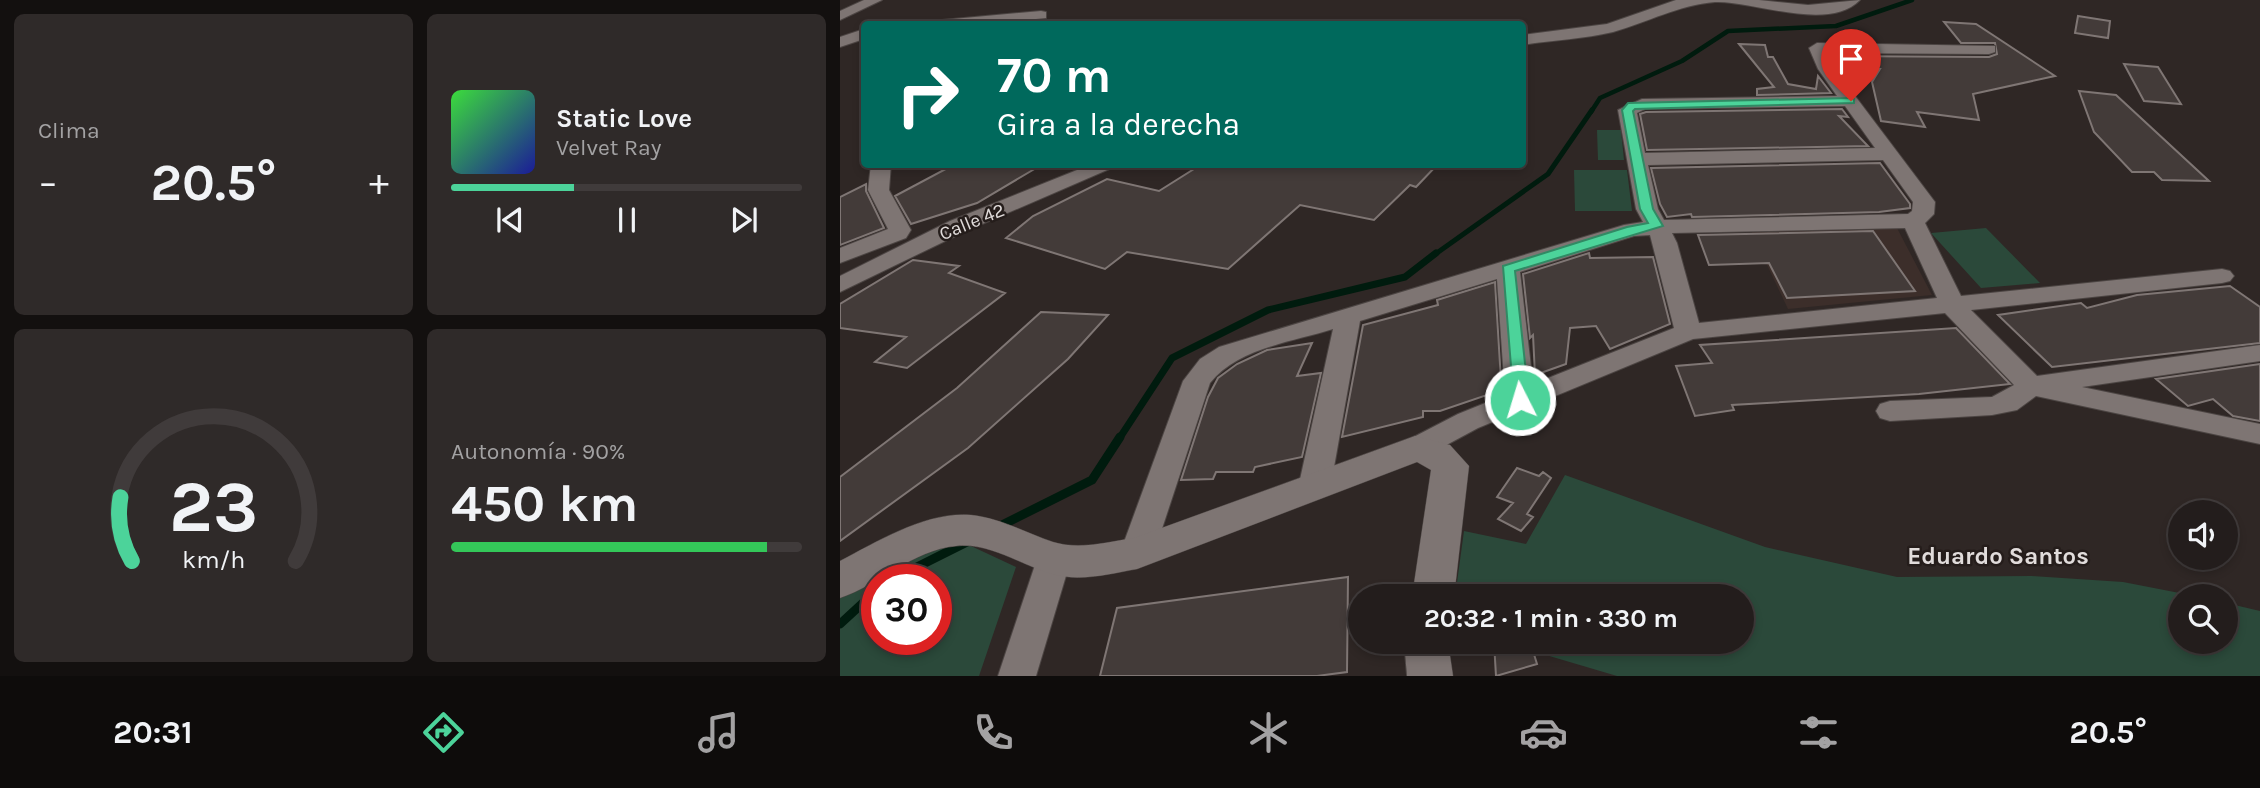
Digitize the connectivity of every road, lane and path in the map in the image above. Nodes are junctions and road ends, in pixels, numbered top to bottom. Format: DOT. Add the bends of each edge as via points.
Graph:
graph roads {
  1 [pos="875,0"];
  2 [pos="1710,0"];
  3 [pos="1722,0"];
  4 [pos="1853,0"];
  5 [pos="960,8"];
  6 [pos="1042,8"];
  7 [pos="840,16"];
  8 [pos="945,21"];
  9 [pos="961,21"];
  10 [pos="1030,21"];
  11 [pos="861,35"];
  12 [pos="1526,39"];
  13 [pos="840,42"];
  14 [pos="1989,49"];
  15 [pos="1851,101"];
  16 [pos="1888,154"];
  17 [pos="1638,159"];
  18 [pos="880,168"];
  19 [pos="1100,168"];
  20 [pos="1913,221"];
  21 [pos="1656,226"];
  22 [pos="898,233"];
  23 [pos="840,256"];
  24 [pos="1508,269"];
  25 [pos="2222,276"];
  26 [pos="840,285"];
  27 [pos="1953,306"];
  28 [pos="1348,319"];
  29 [pos="1688,332"];
  30 [pos="2260,353"];
  31 [pos="2031,386"];
  32 [pos="1520,400"];
  33 [pos="1890,411"];
  34 [pos="2260,433"];
  35 [pos="1415,449"];
  36 [pos="1315,484"];
  37 [pos="1137,553"];
  38 [pos="1054,559"];
  39 [pos="840,581"];
  40 [pos="1435,584"];
  41 [pos="1427,654"];
  42 [pos="1017,676"];
  43 [pos="1430,676"];
  1 -- 7 [label="street"];
  2 -- 12 [label="street" via="1684,2 1609,28"];
  3 -- 4 [label="street" via="1788,8 1832,8"];
  5 -- 8 [label="street"];
  6 -- 9 [label="street"];
  6 -- 10 [label="street"];
  11 -- 13 [label="street"];
  14 -- 15 [label="street" via="1817,48 1826,69"];
  15 -- 16 [label="street"];
  15 -- 17 [label="street" via="1632,105 1627,110"];
  16 -- 17 [label="street"];
  16 -- 20 [label="street" via="1924,202 1923,214"];
  17 -- 21 [label="street" via="1647,209"];
  18 -- 22 [label="street" via="880,201"];
  19 -- 26 [label="street, Calle 42" via="958,226"];
  20 -- 21 [label="street"];
  20 -- 27 [label="street"];
  21 -- 24 [label="street"];
  21 -- 29 [label="street" via="1666,243"];
  22 -- 23 [label="street"];
  24 -- 28 [label="street"];
  24 -- 32 [label="street"];
  25 -- 27 [label="street"];
  27 -- 29 [label="street"];
  27 -- 31 [label="street"];
  28 -- 36 [label="street"];
  28 -- 37 [label="street" via="1228,353 1210,365 1198,381"];
  29 -- 32 [label="street"];
  30 -- 31 [label="street"];
  31 -- 33 [label="street" via="2007,403 1992,406"];
  31 -- 34 [label="street"];
  32 -- 35 [label="street"];
  35 -- 36 [label="street"];
  35 -- 40 [label="street" via="1437,454 1450,466"];
  36 -- 37 [label="street"];
  37 -- 38 [label="street" via="1093,562"];
  38 -- 39 [label="street" via="984,533 941,533"];
  38 -- 42 [label="street"];
  41 -- 43 [label="street"];
}
